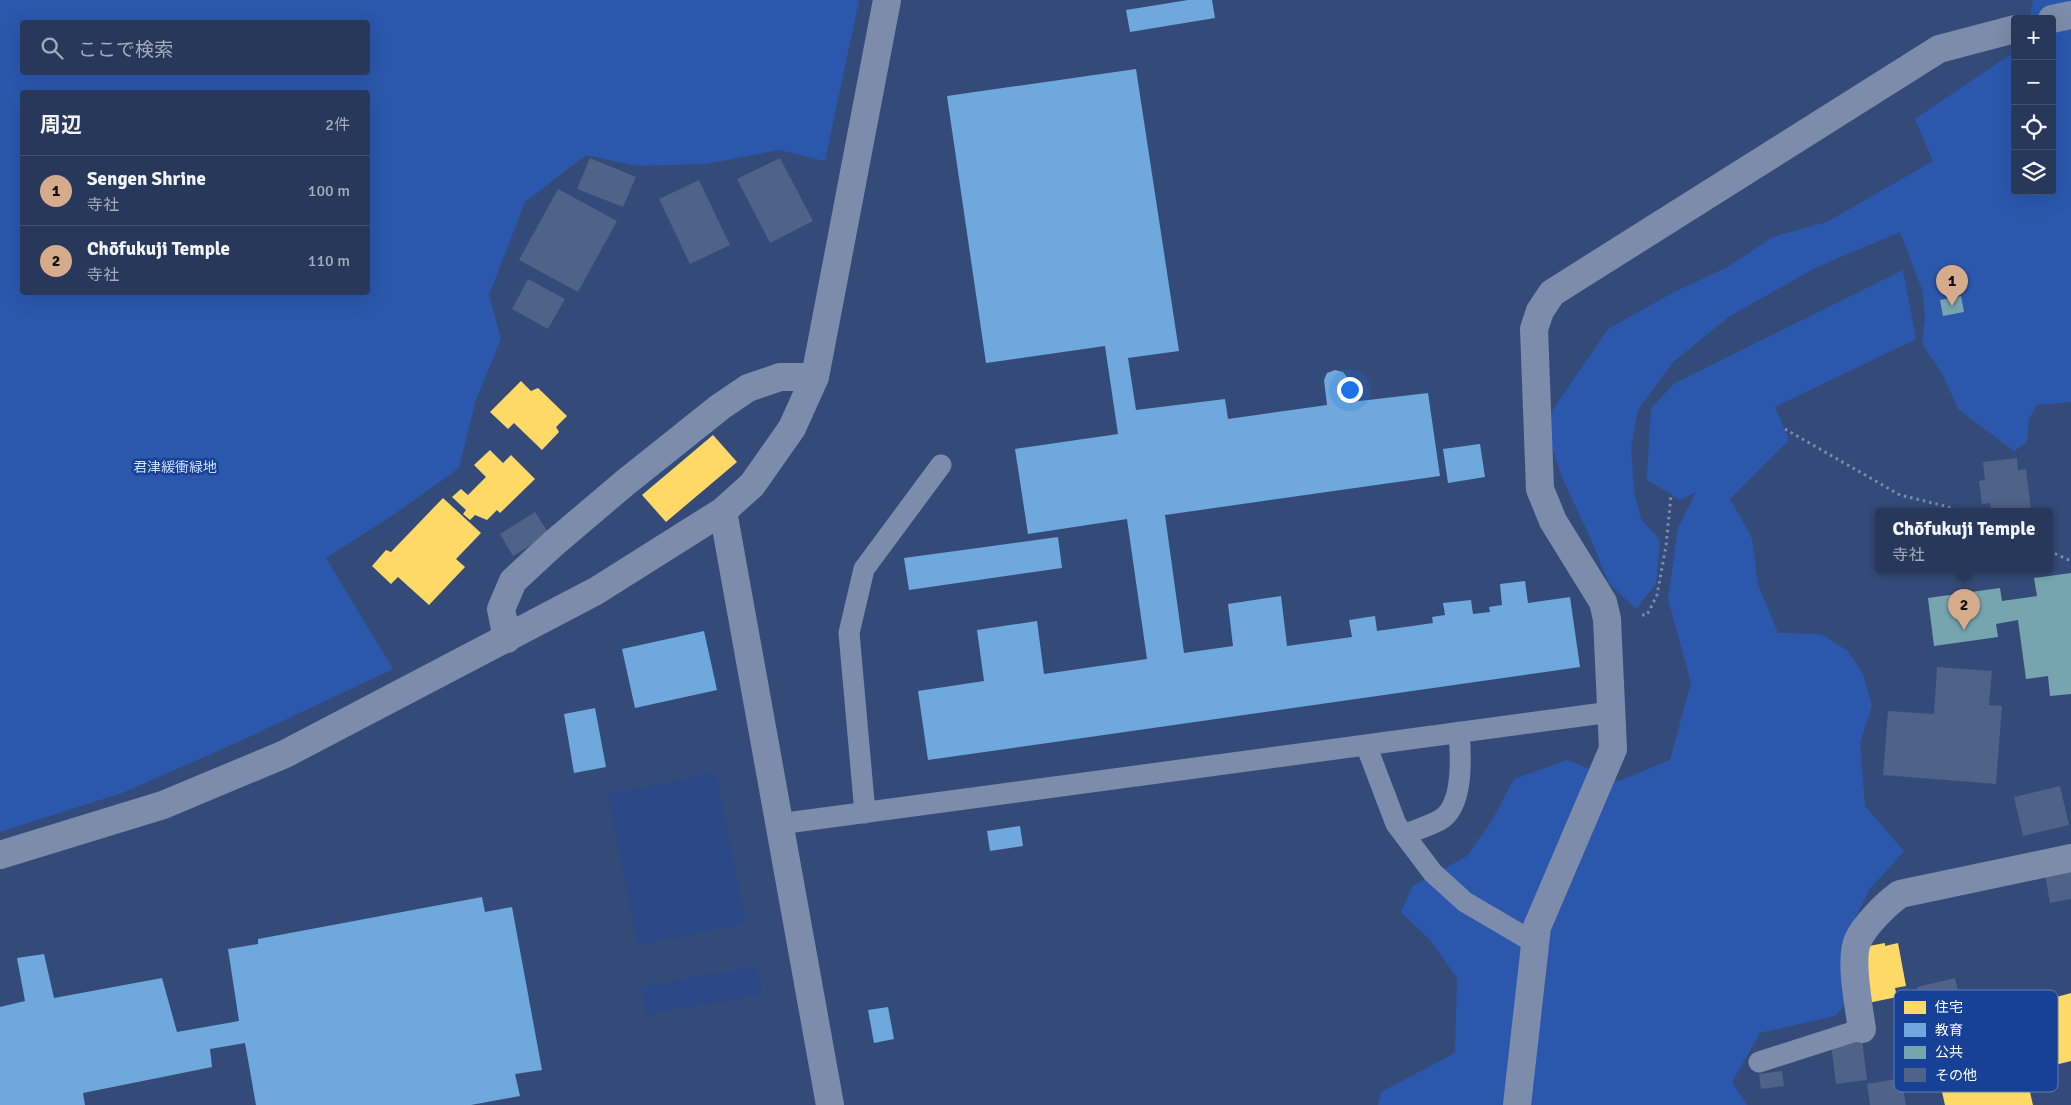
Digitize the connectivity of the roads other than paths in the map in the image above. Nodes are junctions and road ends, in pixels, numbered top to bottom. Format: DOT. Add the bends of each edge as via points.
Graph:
graph roads {
  1 [pos="887,0"];
  2 [pos="2011,30"];
  3 [pos="815,377"];
  4 [pos="941,465"];
  5 [pos="722,511"];
  6 [pos="507,638"];
  7 [pos="1611,712"];
  8 [pos="1459,732"];
  9 [pos="1366,745"];
  10 [pos="865,813"];
  11 [pos="779,824"];
  12 [pos="1404,835"];
  13 [pos="0,855"];
  14 [pos="2071,858"];
  15 [pos="1535,943"];
  16 [pos="1862,1029"];
  17 [pos="1759,1062"];
  18 [pos="830,1105"];
  19 [pos="1516,1105"];
  1 -- 3 [label="street"];
  2 -- 7 [label="street" via="1939,49 1552,293 1540,311 1534,328 1540,489 1553,521 1603,602"];
  3 -- 5 [label="street" via="792,428 752,485"];
  3 -- 6 [label="street" via="780,377 748,388 604,500 513,582 500,610"];
  4 -- 10 [label="lane" via="864,569 849,633"];
  5 -- 6 [label="street" via="596,591"];
  5 -- 11 [label="street"];
  6 -- 13 [label="street" via="285,754 163,805"];
  7 -- 8 [label="lane"];
  7 -- 15 [label="street" via="1613,749 1537,927"];
  8 -- 9 [label="lane"];
  8 -- 12 [label="lane" via="1461,763 1451,806 1442,819"];
  9 -- 10 [label="lane"];
  9 -- 12 [label="lane" via="1396,824"];
  10 -- 11 [label="lane"];
  11 -- 18 [label="street"];
  12 -- 15 [label="lane" via="1433,872 1466,902"];
  14 -- 16 [label="street" via="1900,894 1884,905 1858,940 1854,954"];
  15 -- 19 [label="street"];
  16 -- 17 [label="lane"];
}
